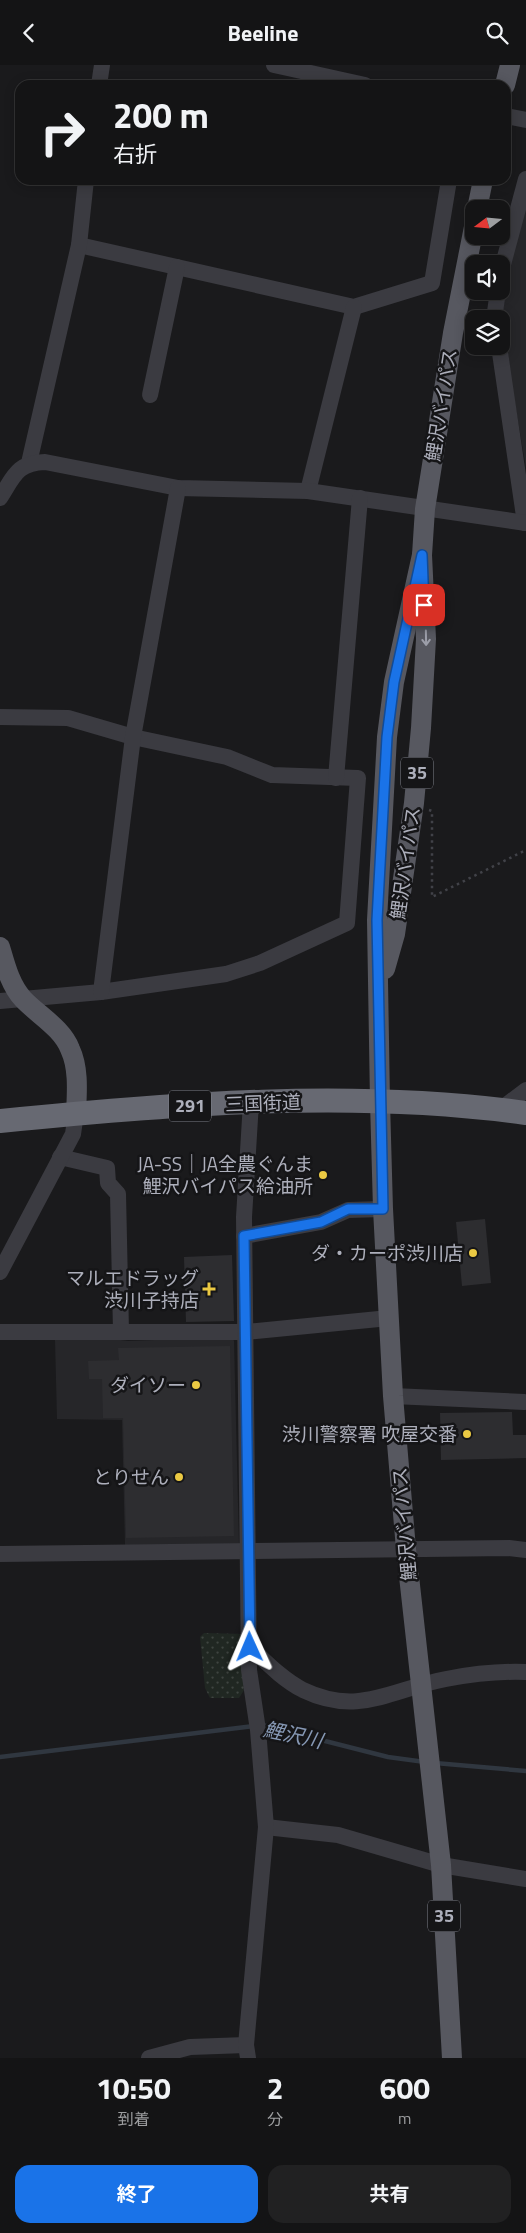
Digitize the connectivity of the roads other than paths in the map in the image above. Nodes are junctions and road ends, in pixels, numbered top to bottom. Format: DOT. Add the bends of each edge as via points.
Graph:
graph roads {
  1 [pos="102,65"];
  2 [pos="274,65"];
  3 [pos="510,65"];
  4 [pos="100,80"];
  5 [pos="342,80"];
  6 [pos="506,80"];
  7 [pos="511,117"];
  8 [pos="526,120"];
  9 [pos="526,179"];
  10 [pos="85,185"];
  11 [pos="448,185"];
  12 [pos="482,185"];
  13 [pos="479,200"];
  14 [pos="79,245"];
  15 [pos="470,245"];
  16 [pos="505,255"];
  17 [pos="178,267"];
  18 [pos="354,307"];
  19 [pos="499,355"];
  20 [pos="150,395"];
  21 [pos="29,463"];
  22 [pos="178,488"];
  23 [pos="308,491"];
  24 [pos="0,498"];
  25 [pos="360,498"];
  26 [pos="425,509"];
  27 [pos="526,523"];
  28 [pos="422,555"];
  29 [pos="0,717"];
  30 [pos="133,737"];
  31 [pos="336,778"];
  32 [pos="0,947"];
  33 [pos="380,989"];
  34 [pos="101,992"];
  35 [pos="22,997"];
  36 [pos="0,1001"];
  37 [pos="526,1090"];
  38 [pos="251,1102"];
  39 [pos="380,1102"];
  40 [pos="501,1109"];
  41 [pos="76,1113"];
  42 [pos="526,1113"];
  43 [pos="0,1121"];
  44 [pos="60,1157"];
  45 [pos="383,1209"];
  46 [pos="244,1236"];
  47 [pos="0,1272"];
  48 [pos="388,1318"];
  49 [pos="121,1331"];
  50 [pos="246,1331"];
  51 [pos="0,1332"];
  52 [pos="393,1396"];
  53 [pos="524,1402"];
  54 [pos="406,1549"];
  55 [pos="249,1550"];
  56 [pos="526,1550"];
  57 [pos="0,1555"];
  58 [pos="250,1647"];
  59 [pos="526,1671"];
  60 [pos="421,1686"];
  61 [pos="266,1827"];
  62 [pos="441,1865"];
  63 [pos="526,1879"];
  64 [pos="247,2051"];
  65 [pos="149,2058"];
  66 [pos="452,2058"];
  1 -- 4 [label="street"];
  2 -- 5 [label="street"];
  3 -- 6 [label="main road"];
  7 -- 8 [label="street"];
  9 -- 16 [label="street"];
  10 -- 14 [label="street"];
  11 -- 18 [label="street" via="432,283"];
  12 -- 13 [label="main road"];
  14 -- 17 [label="street"];
  14 -- 21 [label="street"];
  15 -- 26 [label="main road, 鯉沢バイパス / 35"];
  17 -- 18 [label="street"];
  17 -- 20 [label="street"];
  18 -- 23 [label="street"];
  19 -- 27 [label="street"];
  21 -- 22 [label="street" via="45,462"];
  21 -- 24 [label="street" via="18,469"];
  22 -- 23 [label="street"];
  22 -- 30 [label="street"];
  23 -- 25 [label="street"];
  25 -- 26 [label="street"];
  25 -- 31 [label="street"];
  26 -- 27 [label="street"];
  26 -- 28 [label="main road, 鯉沢バイパス / 35"];
  28 -- 33 [label="main road, 鯉沢バイパス / 35" via="403,637 388,728 377,920"];
  28 -- 33 [label="main road, 鯉沢バイパス / 35, one-way" via="426,664 414,803 395,934"];
  29 -- 30 [label="street" via="68,718"];
  30 -- 31 [label="street" via="227,757 272,775"];
  30 -- 34 [label="street"];
  31 -- 34 [label="street" via="358,778 347,923 260,963 226,974"];
  32 -- 35 [label="main road" via="8,973"];
  33 -- 39 [label="main road, 鯉沢バイパス / 35"];
  34 -- 35 [label="street"];
  35 -- 36 [label="street"];
  35 -- 41 [label="main road" via="70,1048 77,1081"];
  37 -- 40 [label="street"];
  38 -- 39 [label="highway, 三国街道 / 291"];
  38 -- 41 [label="highway, 三国街道 / 291"];
  38 -- 46 [label="street"];
  39 -- 40 [label="highway, 三国街道 / 291"];
  39 -- 45 [label="main road, 鯉沢バイパス / 35"];
  40 -- 42 [label="highway, 三国街道 / 291"];
  41 -- 43 [label="highway, 三国街道 / 291"];
  41 -- 44 [label="street" via="74,1134"];
  44 -- 47 [label="street"];
  44 -- 49 [label="street" via="107,1168 108,1183 118,1194"];
  45 -- 46 [label="street" via="348,1209 321,1222"];
  45 -- 48 [label="main road, 鯉沢バイパス / 35"];
  46 -- 50 [label="street"];
  48 -- 50 [label="street"];
  48 -- 52 [label="main road, 鯉沢バイパス / 35"];
  49 -- 50 [label="street"];
  49 -- 51 [label="street"];
  50 -- 55 [label="street"];
  52 -- 53 [label="street"];
  52 -- 54 [label="main road, 鯉沢バイパス / 35"];
  54 -- 55 [label="street"];
  54 -- 56 [label="street"];
  54 -- 60 [label="main road, 鯉沢バイパス / 35"];
  55 -- 57 [label="street"];
  55 -- 58 [label="street"];
  58 -- 60 [label="street" via="279,1675 302,1689 336,1701 364,1702"];
  58 -- 61 [label="street"];
  59 -- 60 [label="street" via="454,1678"];
  60 -- 62 [label="main road, 鯉沢バイパス / 35"];
  61 -- 62 [label="street" via="338,1835"];
  61 -- 64 [label="street"];
  62 -- 63 [label="street"];
  62 -- 66 [label="main road, 鯉沢バイパス / 35"];
  64 -- 65 [label="street" via="190,2047"];
}
